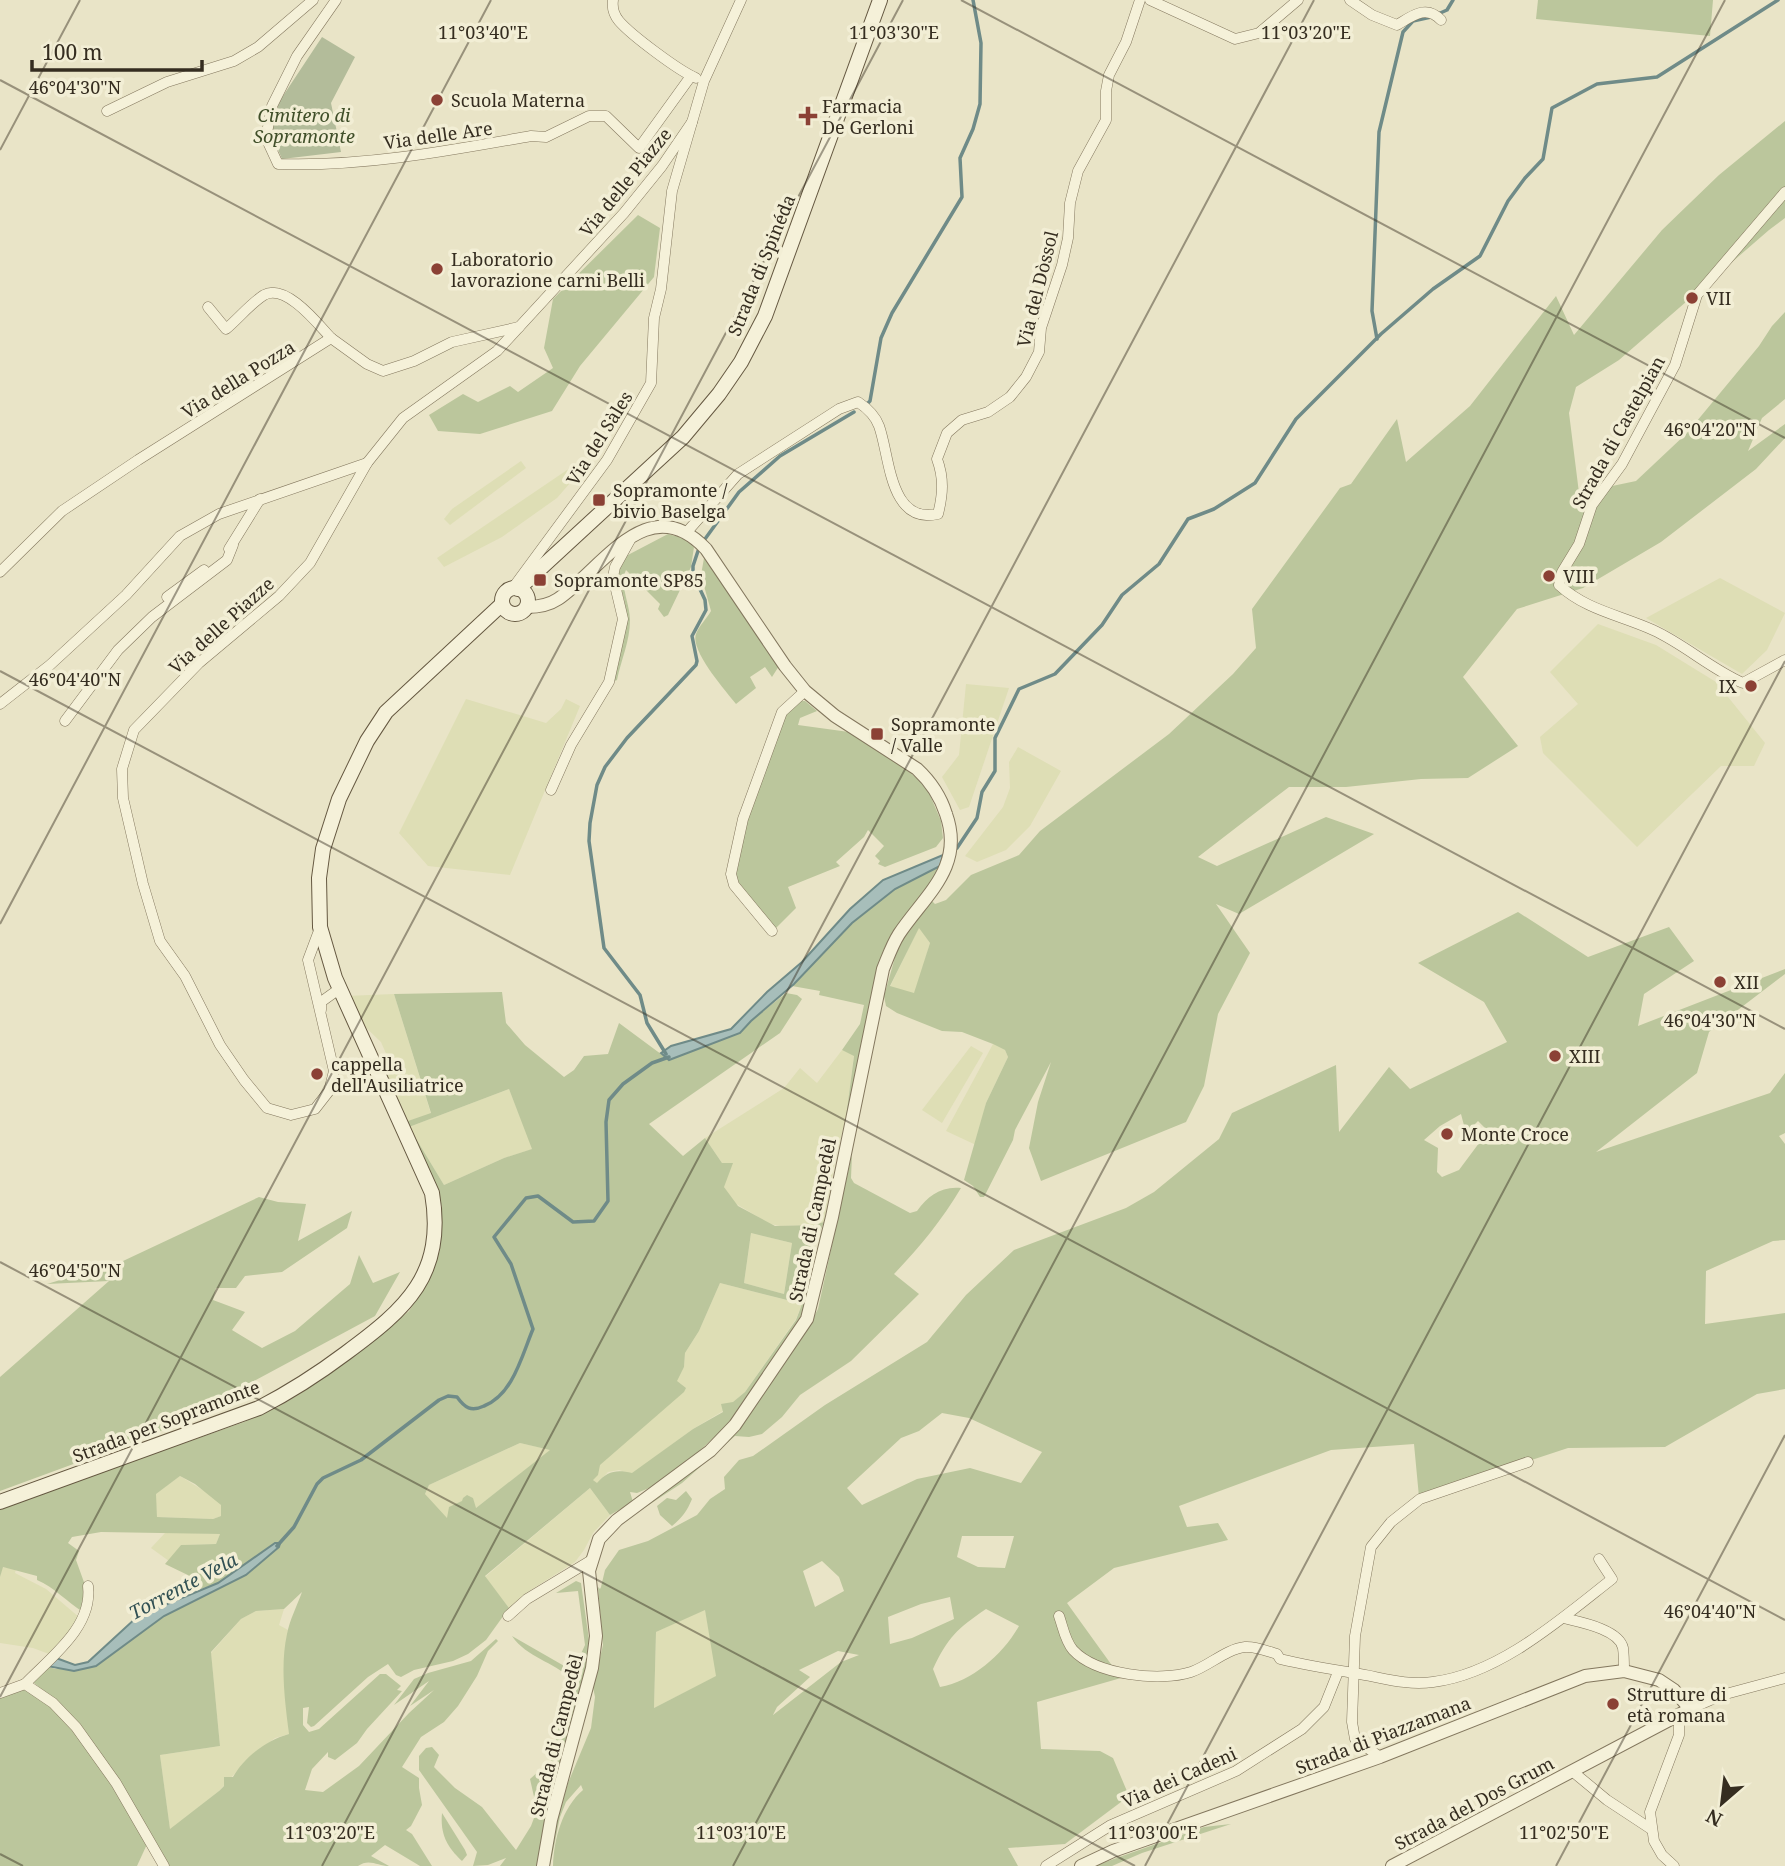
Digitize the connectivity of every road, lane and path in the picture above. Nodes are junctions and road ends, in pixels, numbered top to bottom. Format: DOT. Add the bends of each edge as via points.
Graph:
graph roads {
  1 [pos="313,0"];
  2 [pos="336,0"];
  3 [pos="613,0"];
  4 [pos="741,0"];
  5 [pos="880,0"];
  6 [pos="1140,0"];
  7 [pos="1150,0"];
  8 [pos="1297,0"];
  9 [pos="1350,0"];
  10 [pos="1174,4"];
  11 [pos="1438,16"];
  12 [pos="691,76"];
  13 [pos="704,81"];
  14 [pos="107,111"];
  15 [pos="692,122"];
  16 [pos="1785,192"];
  17 [pos="208,307"];
  18 [pos="520,327"];
  19 [pos="331,338"];
  20 [pos="367,463"];
  21 [pos="260,499"];
  22 [pos="633,533"];
  23 [pos="686,533"];
  24 [pos="233,545"];
  25 [pos="0,572"];
  26 [pos="516,588"];
  27 [pos="167,597"];
  28 [pos="502,605"];
  29 [pos="527,607"];
  30 [pos="1785,660"];
  31 [pos="805,691"];
  32 [pos="0,704"];
  33 [pos="65,721"];
  34 [pos="551,790"];
  35 [pos="320,928"];
  36 [pos="772,931"];
  37 [pos="339,989"];
  38 [pos="321,1021"];
  39 [pos="1528,1462"];
  40 [pos="0,1502"];
  41 [pos="1599,1559"];
  42 [pos="590,1561"];
  43 [pos="88,1586"];
  44 [pos="508,1616"];
  45 [pos="1059,1616"];
  46 [pos="1563,1618"];
  47 [pos="1623,1671"];
  48 [pos="1338,1672"];
  49 [pos="1353,1673"];
  50 [pos="1785,1678"];
  51 [pos="25,1684"];
  52 [pos="0,1693"];
  53 [pos="1685,1712"];
  54 [pos="1380,1757"];
  55 [pos="1572,1771"];
  56 [pos="1651,1829"];
  57 [pos="164,1866"];
  58 [pos="543,1866"];
  59 [pos="1046,1866"];
  60 [pos="1081,1866"];
  61 [pos="1392,1866"];
  62 [pos="1674,1866"];
  1 -- 14 [label="street" via="258,47 234,61 167,82"];
  2 -- 12 [label="street, Via delle Are" via="297,56 272,106 266,138 278,164 421,156 546,137 589,116 606,116 639,148"];
  3 -- 12 [label="street" via="618,20"];
  4 -- 13 [label="street, Via del Sàles"];
  5 -- 26 [label="main road, Strada di Spinéda" via="765,316 741,362 683,437"];
  6 -- 23 [label="street, Via del Dòssol" via="1109,75 1106,120 1078,172 1068,238 1041,328 1039,352 1010,397 988,412 962,420 947,433 937,459 943,476 937,514 926,516 904,506 893,485 879,424 858,402 839,409 738,474"];
  7 -- 10 [label="street"];
  8 -- 10 [label="street" via="1259,33 1235,39"];
  9 -- 11 [label="street" via="1397,25 1420,11"];
  12 -- 13 [label="street"];
  13 -- 15 [label="street, Via del Sàles"];
  15 -- 18 [label="street, Via delle Piazze" via="624,213"];
  15 -- 26 [label="street, Via del Sàles" via="672,191 654,318 651,383 607,460"];
  16 -- 30 [label="street, Strada di Castelpian" via="1696,295 1675,365 1622,464 1592,505 1559,585 1586,605 1655,631 1743,683"];
  17 -- 19 [label="street" via="226,329 265,294 280,293 303,308"];
  18 -- 19 [label="street" via="452,342 383,371"];
  18 -- 20 [label="street, Via delle Piazze" via="497,351 403,418"];
  19 -- 25 [label="street, Via della Pozza" via="62,511"];
  20 -- 21 [label="street"];
  20 -- 38 [label="street, Via delle Piazze" via="310,563 279,596 199,663 134,730 122,769 130,831 160,941 185,976 220,1045 267,1108 304,1114 315,1109 329,1091 334,1071"];
  21 -- 24 [label="street"];
  21 -- 32 [label="street" via="219,514 180,536 126,595"];
  22 -- 23 [label="street" via="660,527"];
  22 -- 29 [label="street" via="556,600"];
  22 -- 34 [label="street" via="613,577 623,619 609,682 571,745"];
  23 -- 31 [label="street" via="706,549"];
  24 -- 27 [label="street"];
  24 -- 33 [label="street" via="227,560 152,617 118,650"];
  26 -- 28 [label="main road" via="503,594"];
  26 -- 29 [label="main road" via="527,596"];
  28 -- 29 [label="main road" via="517,615"];
  28 -- 35 [label="main road, Strada per Sopramonte" via="386,712 367,741 339,799 323,849"];
  31 -- 36 [label="street" via="782,712 743,819 732,866 734,886"];
  31 -- 42 [label="street, Strada di Campedèl" via="928,779 947,817 951,846 946,869 897,936 883,969 807,1319 735,1425 709,1451 607,1529"];
  35 -- 37 [label="main road, Strada per Sopramonte"];
  35 -- 38 [label="street, Via delle Piazze" via="308,960"];
  37 -- 38 [label="street" via="321,1003"];
  37 -- 40 [label="main road, Strada per Sopramonte" via="432,1193 435,1237 413,1295 398,1313 293,1391 259,1408"];
  39 -- 49 [label="street" via="1420,1499 1391,1522 1371,1547"];
  41 -- 46 [label="street" via="1612,1579"];
  42 -- 44 [label="street" via="527,1599"];
  42 -- 58 [label="street, Strada di Campedèl" via="596,1645"];
  43 -- 51 [label="street" via="89,1603 82,1620"];
  45 -- 48 [label="street" via="1077,1654 1089,1663 1131,1674 1192,1672 1245,1647"];
  46 -- 47 [label="street" via="1617,1638 1623,1645"];
  46 -- 49 [label="street" via="1465,1676 1432,1683 1392,1682"];
  47 -- 53 [label="street, Strada di Piazzamana" via="1659,1680 1674,1690"];
  47 -- 54 [label="street, Strada di Piazzamana" via="1585,1676"];
  48 -- 49 [label="street"];
  48 -- 59 [label="street, Via dei Cadeni" via="1324,1707 1302,1729 1236,1771 1111,1825"];
  49 -- 54 [label="street" via="1355,1739"];
  50 -- 53 [label="street" via="1722,1695"];
  51 -- 52 [label="street"];
  51 -- 57 [label="street" via="53,1703 76,1727 116,1783"];
  53 -- 55 [label="street, Strada del Dos Grum"];
  53 -- 56 [label="street" via="1650,1812"];
  54 -- 60 [label="street, Strada di Piazzamana"];
  55 -- 56 [label="street, Strada del Dos Grum"];
  55 -- 61 [label="street, Strada del Dos Grum"];
  56 -- 62 [label="street" via="1662,1855"];
}
